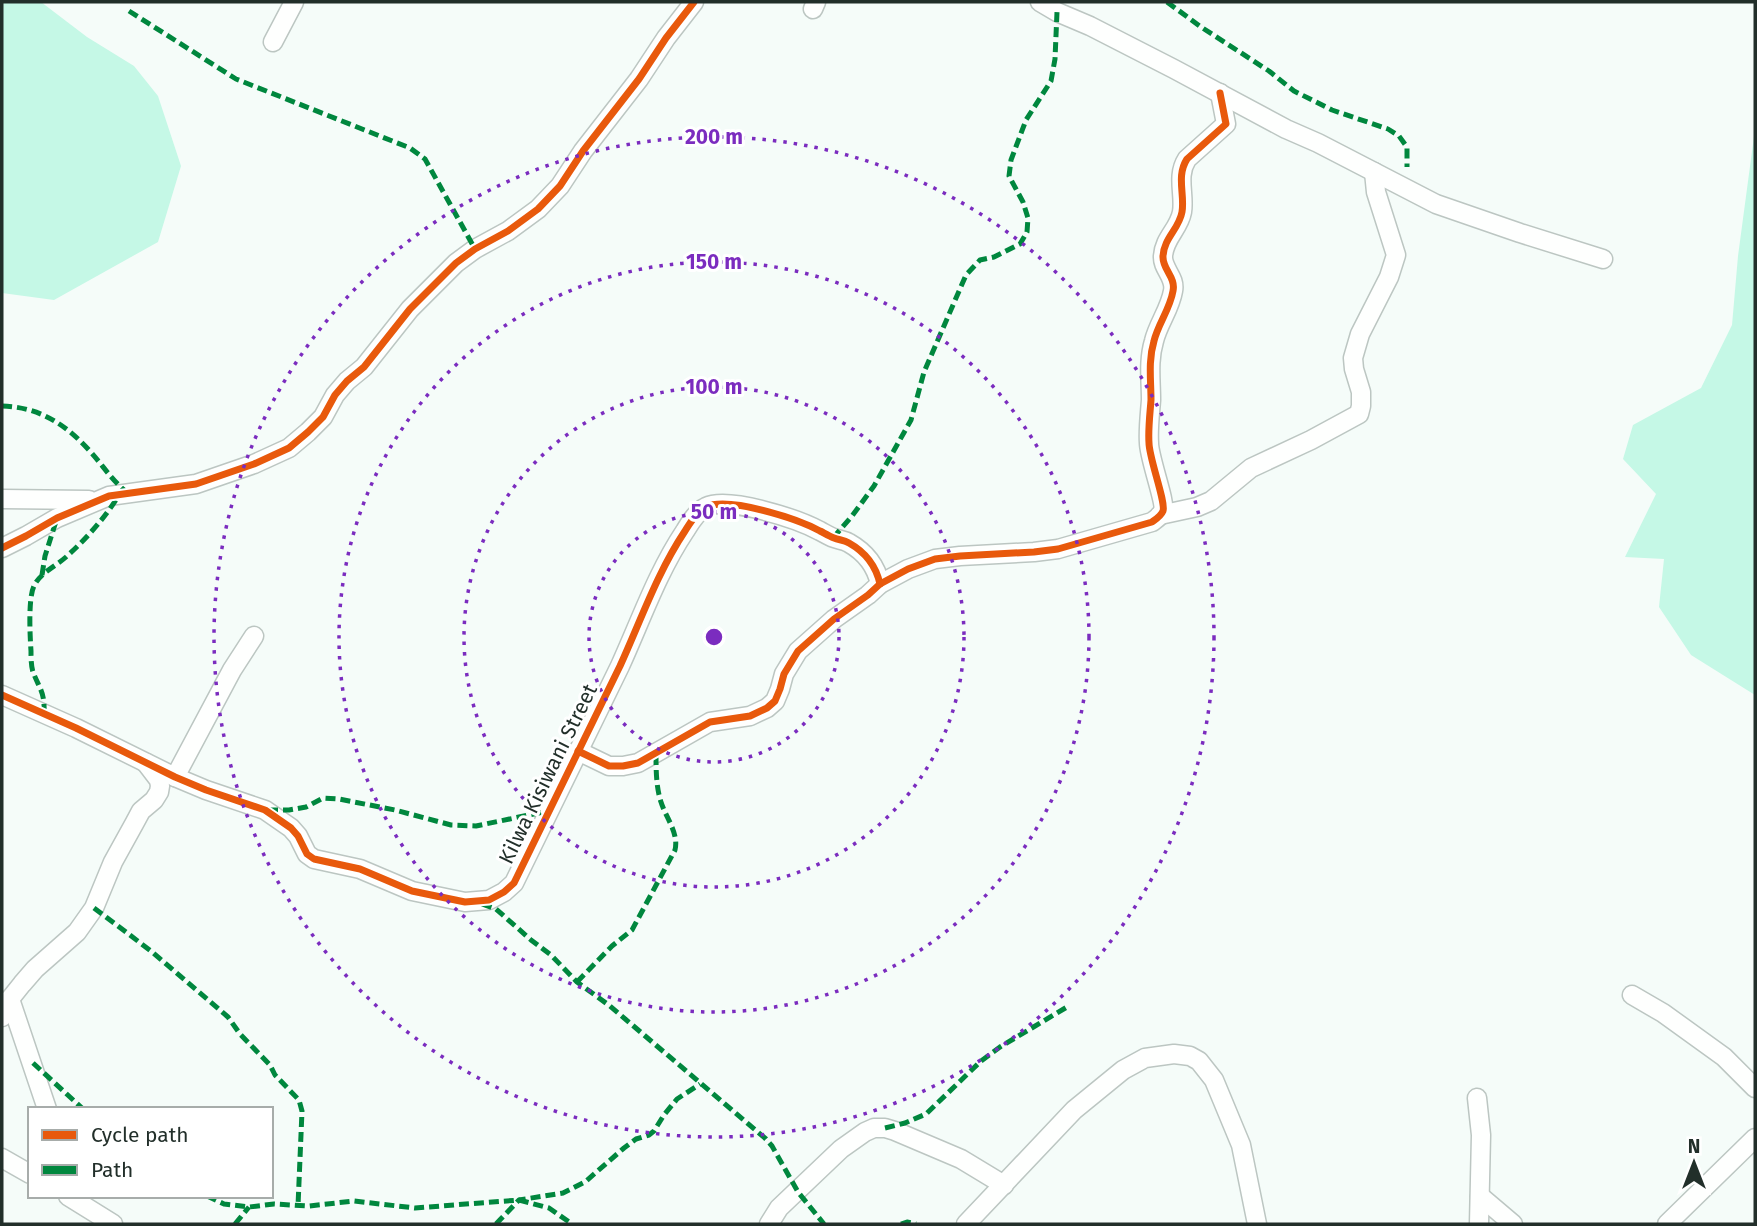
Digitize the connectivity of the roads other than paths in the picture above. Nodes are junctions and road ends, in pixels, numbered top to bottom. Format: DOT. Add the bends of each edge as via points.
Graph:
graph roads {
  1 [pos="294,2"];
  2 [pos="694,2"];
  3 [pos="1040,2"];
  4 [pos="273,42"];
  5 [pos="1220,93"];
  6 [pos="1374,172"];
  7 [pos="1603,259"];
  8 [pos="2,499"];
  9 [pos="99,500"];
  10 [pos="1160,514"];
  11 [pos="2,548"];
  12 [pos="880,584"];
  13 [pos="254,636"];
  14 [pos="2,695"];
  15 [pos="578,751"];
  16 [pos="168,781"];
  17 [pos="1632,995"];
  18 [pos="10,999"];
  19 [pos="2,1017"];
  20 [pos="1755,1088"];
  21 [pos="1477,1098"];
  22 [pos="46,1107"];
  23 [pos="1755,1138"];
  24 [pos="2,1158"];
  25 [pos="28,1173"];
  26 [pos="1004,1185"];
  27 [pos="1480,1196"];
  28 [pos="71,1198"];
  29 [pos="113,1224"];
  30 [pos="769,1224"];
  31 [pos="965,1224"];
  32 [pos="1257,1224"];
  33 [pos="1479,1224"];
  34 [pos="1513,1224"];
  35 [pos="1667,1224"];
  1 -- 4 [label="street"];
  2 -- 9 [label="street" via="560,186 538,209 456,263 335,395 323,417 289,448 196,484"];
  3 -- 5 [label="street"];
  5 -- 6 [label="street"];
  5 -- 10 [label="street" via="1226,124 1186,159 1182,212 1163,254 1174,290 1150,356 1148,445 1164,503"];
  6 -- 7 [label="street" via="1436,204"];
  6 -- 10 [label="street" via="1396,259 1353,358 1361,392 1359,414 1251,468 1211,501"];
  8 -- 9 [label="street"];
  9 -- 11 [label="street"];
  10 -- 12 [label="street" via="1152,522 1058,549 935,559"];
  12 -- 15 [label="street" via="798,651 775,701 767,708 750,716 710,722 631,765 609,766"];
  12 -- 15 [label="street, Kilwa Kisiwani Street" via="873,564 847,541 738,504 705,507 665,564"];
  13 -- 16 [label="street"];
  14 -- 16 [label="street" via="145,762"];
  15 -- 16 [label="street, Kilwa Kisiwani Street" via="514,883 489,900 465,902 314,859 298,836 265,810 206,790 170,789"];
  16 -- 18 [label="street" via="141,811 77,933 35,969"];
  17 -- 20 [label="street" via="1724,1057"];
  18 -- 19 [label="street"];
  18 -- 22 [label="street"];
  21 -- 27 [label="street"];
  23 -- 35 [label="street"];
  24 -- 25 [label="street"];
  26 -- 30 [label="street" via="961,1159 895,1131 874,1128 841,1149 779,1208"];
  26 -- 31 [label="street"];
  26 -- 32 [label="street" via="1074,1110 1124,1070 1145,1058 1190,1056 1214,1080 1241,1145"];
  27 -- 33 [label="street"];
  27 -- 34 [label="street"];
  28 -- 29 [label="street"];
}
